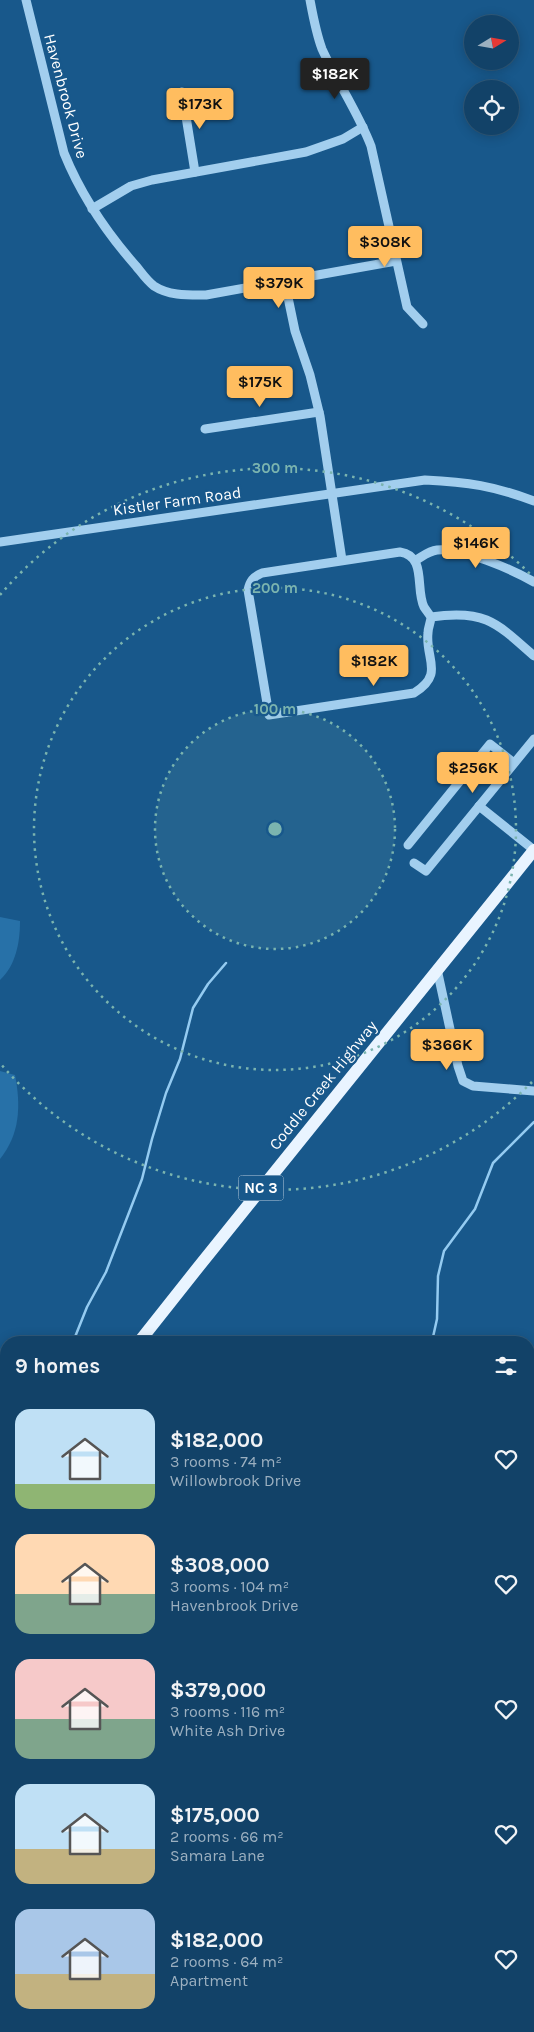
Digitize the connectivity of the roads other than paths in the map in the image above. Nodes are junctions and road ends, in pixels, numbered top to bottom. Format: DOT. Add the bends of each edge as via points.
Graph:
graph roads {
  1 [pos="26,0"];
  2 [pos="310,0"];
  3 [pos="182,92"];
  4 [pos="363,127"];
  5 [pos="195,172"];
  6 [pos="92,209"];
  7 [pos="396,261"];
  8 [pos="285,283"];
  9 [pos="423,324"];
  10 [pos="319,412"];
  11 [pos="205,429"];
  12 [pos="332,493"];
  13 [pos="534,501"];
  14 [pos="0,542"];
  15 [pos="342,560"];
  16 [pos="416,560"];
  17 [pos="534,582"];
  18 [pos="431,617"];
  19 [pos="534,656"];
  20 [pos="534,739"];
  21 [pos="514,763"];
  22 [pos="479,806"];
  23 [pos="408,845"];
  24 [pos="534,850"];
  25 [pos="414,863"];
  26 [pos="437,969"];
  27 [pos="534,1091"];
  28 [pos="144,1336"];
  1 -- 6 [label="street, Havenbrook Drive" via="64,153 72,175"];
  2 -- 4 [label="street" via="322,47"];
  3 -- 5 [label="street"];
  4 -- 5 [label="street" via="343,139 306,152"];
  4 -- 7 [label="street" via="371,146"];
  5 -- 6 [label="street" via="131,186"];
  6 -- 8 [label="street, Havenbrook Drive" via="120,248 154,286 175,294 206,295"];
  7 -- 8 [label="street, Havenbrook Drive"];
  7 -- 9 [label="street" via="407,306"];
  8 -- 10 [label="street" via="295,331"];
  10 -- 11 [label="street"];
  10 -- 12 [label="street"];
  12 -- 13 [label="street, Kistler Farm Road" via="425,480 464,482 501,489"];
  12 -- 14 [label="street, Kistler Farm Road"];
  12 -- 15 [label="street"];
  15 -- 16 [label="street" via="400,552 408,553"];
  15 -- 18 [label="street" via="262,572 250,583 248,590 269,714 414,693 428,681 432,672 428,634"];
  16 -- 17 [label="street" via="431,551 458,553 484,559"];
  16 -- 18 [label="street" via="424,607"];
  18 -- 19 [label="street" via="474,615 506,631"];
  20 -- 21 [label="street"];
  21 -- 22 [label="street"];
  21 -- 23 [label="street" via="490,744"];
  22 -- 24 [label="street"];
  22 -- 25 [label="street" via="426,871"];
  24 -- 26 [label="main road, Coddle Creek Highway / NC 3"];
  26 -- 27 [label="street" via="463,1081 473,1086"];
  26 -- 28 [label="main road, Coddle Creek Highway / NC 3"];
}
